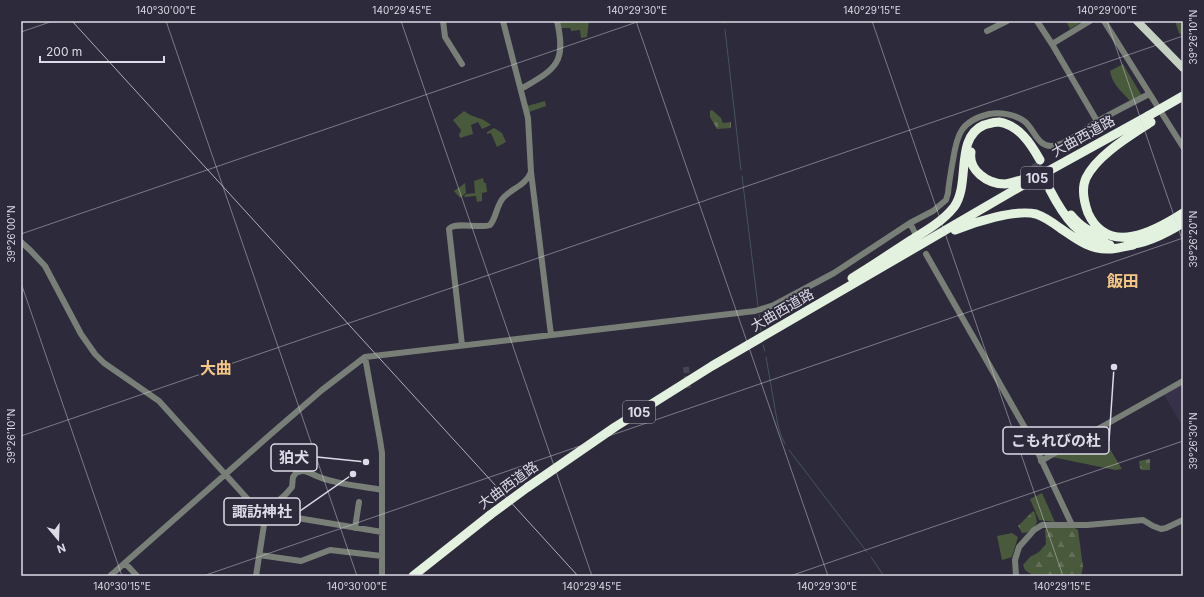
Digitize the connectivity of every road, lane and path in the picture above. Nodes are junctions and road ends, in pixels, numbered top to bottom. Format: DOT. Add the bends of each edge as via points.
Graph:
graph roads {
  1 [pos="443,21"];
  2 [pos="503,21"];
  3 [pos="557,21"];
  4 [pos="1007,21"];
  5 [pos="1037,21"];
  6 [pos="1090,21"];
  7 [pos="1104,21"];
  8 [pos="1137,21"];
  9 [pos="987,31"];
  10 [pos="1052,44"];
  11 [pos="462,64"];
  12 [pos="1183,68"];
  13 [pos="521,89"];
  14 [pos="1149,94"];
  15 [pos="1183,97"];
  16 [pos="1149,119"];
  17 [pos="1097,122"];
  18 [pos="1183,147"];
  19 [pos="532,172"];
  20 [pos="1183,214"];
  21 [pos="910,223"];
  22 [pos="1183,223"];
  23 [pos="915,233"];
  24 [pos="1115,237"];
  25 [pos="927,241"];
  26 [pos="21,242"];
  27 [pos="1133,245"];
  28 [pos="926,254"];
  29 [pos="551,335"];
  30 [pos="754,342"];
  31 [pos="462,345"];
  32 [pos="365,357"];
  33 [pos="1183,380"];
  34 [pos="1041,461"];
  35 [pos="226,475"];
  36 [pos="382,490"];
  37 [pos="359,502"];
  38 [pos="266,512"];
  39 [pos="1183,520"];
  40 [pos="1072,525"];
  41 [pos="356,528"];
  42 [pos="382,532"];
  43 [pos="259,555"];
  44 [pos="382,556"];
  45 [pos="125,563"];
  46 [pos="110,576"];
  47 [pos="137,576"];
  48 [pos="256,576"];
  49 [pos="382,576"];
  50 [pos="412,576"];
  51 [pos="1016,576"];
  1 -- 11 [label="street" via="445,37"];
  2 -- 13 [label="street"];
  3 -- 13 [label="street" via="560,49 556,65"];
  4 -- 9 [label="street"];
  5 -- 10 [label="street"];
  6 -- 10 [label="street"];
  7 -- 14 [label="street"];
  8 -- 12 [label="main road"];
  10 -- 17 [label="street"];
  13 -- 19 [label="street" via="528,118"];
  14 -- 17 [label="street"];
  14 -- 18 [label="street"];
  15 -- 16 [label="highway, bridge"];
  16 -- 24 [label="highway" via="1105,154 1086,177 1085,204 1091,219 1104,233"];
  16 -- 25 [label="highway, 大曲西道路 / 105" via="1023,185"];
  16 -- 30 [label="highway" via="1052,166 1005,184 988,180 976,171 971,163 973,144 983,131 1004,129 1019,138 1037,161 1028,140 1012,127 998,122 980,127 968,142 960,196 944,218"];
  17 -- 21 [label="street" via="1062,144 1047,146 1017,117 995,113 976,119 966,125 957,137 946,200 934,211"];
  19 -- 29 [label="street"];
  19 -- 31 [label="street" via="525,182 504,197 490,225 454,226 449,229"];
  20 -- 24 [label="highway" via="1135,237"];
  21 -- 23 [label="street"];
  21 -- 29 [label="street" via="834,273 774,305 756,311"];
  22 -- 27 [label="highway" via="1154,238"];
  24 -- 27 [label="highway" via="1093,233 1076,221 1052,188 1062,212 1070,223 1086,236 1103,244"];
  25 -- 27 [label="highway" via="972,224 1017,213 1046,218 1085,245 1097,249"];
  25 -- 30 [label="highway, 大曲西道路 / 105"];
  26 -- 35 [label="street" via="45,266 94,354 159,401"];
  28 -- 34 [label="street" via="1033,442"];
  29 -- 31 [label="street"];
  30 -- 50 [label="highway, 大曲西道路 / 105, bridge" via="616,427 528,487"];
  31 -- 32 [label="street"];
  32 -- 35 [label="street" via="322,390"];
  32 -- 36 [label="street" via="380,440"];
  33 -- 34 [label="street"];
  34 -- 40 [label="street"];
  35 -- 38 [label="street" via="248,501"];
  35 -- 45 [label="street"];
  36 -- 38 [label="street" via="339,483 301,471 294,474 292,485 286,494"];
  36 -- 42 [label="street"];
  37 -- 41 [label="street"];
  38 -- 41 [label="street"];
  38 -- 43 [label="street"];
  39 -- 40 [label="street" via="1166,528 1153,526 1143,520"];
  40 -- 51 [label="street" via="1047,524 1034,530 1019,547 1015,560"];
  41 -- 42 [label="street"];
  42 -- 44 [label="street"];
  43 -- 44 [label="street" via="301,561 330,550"];
  43 -- 48 [label="street"];
  44 -- 49 [label="street"];
  45 -- 46 [label="street"];
  45 -- 47 [label="street"];
}
